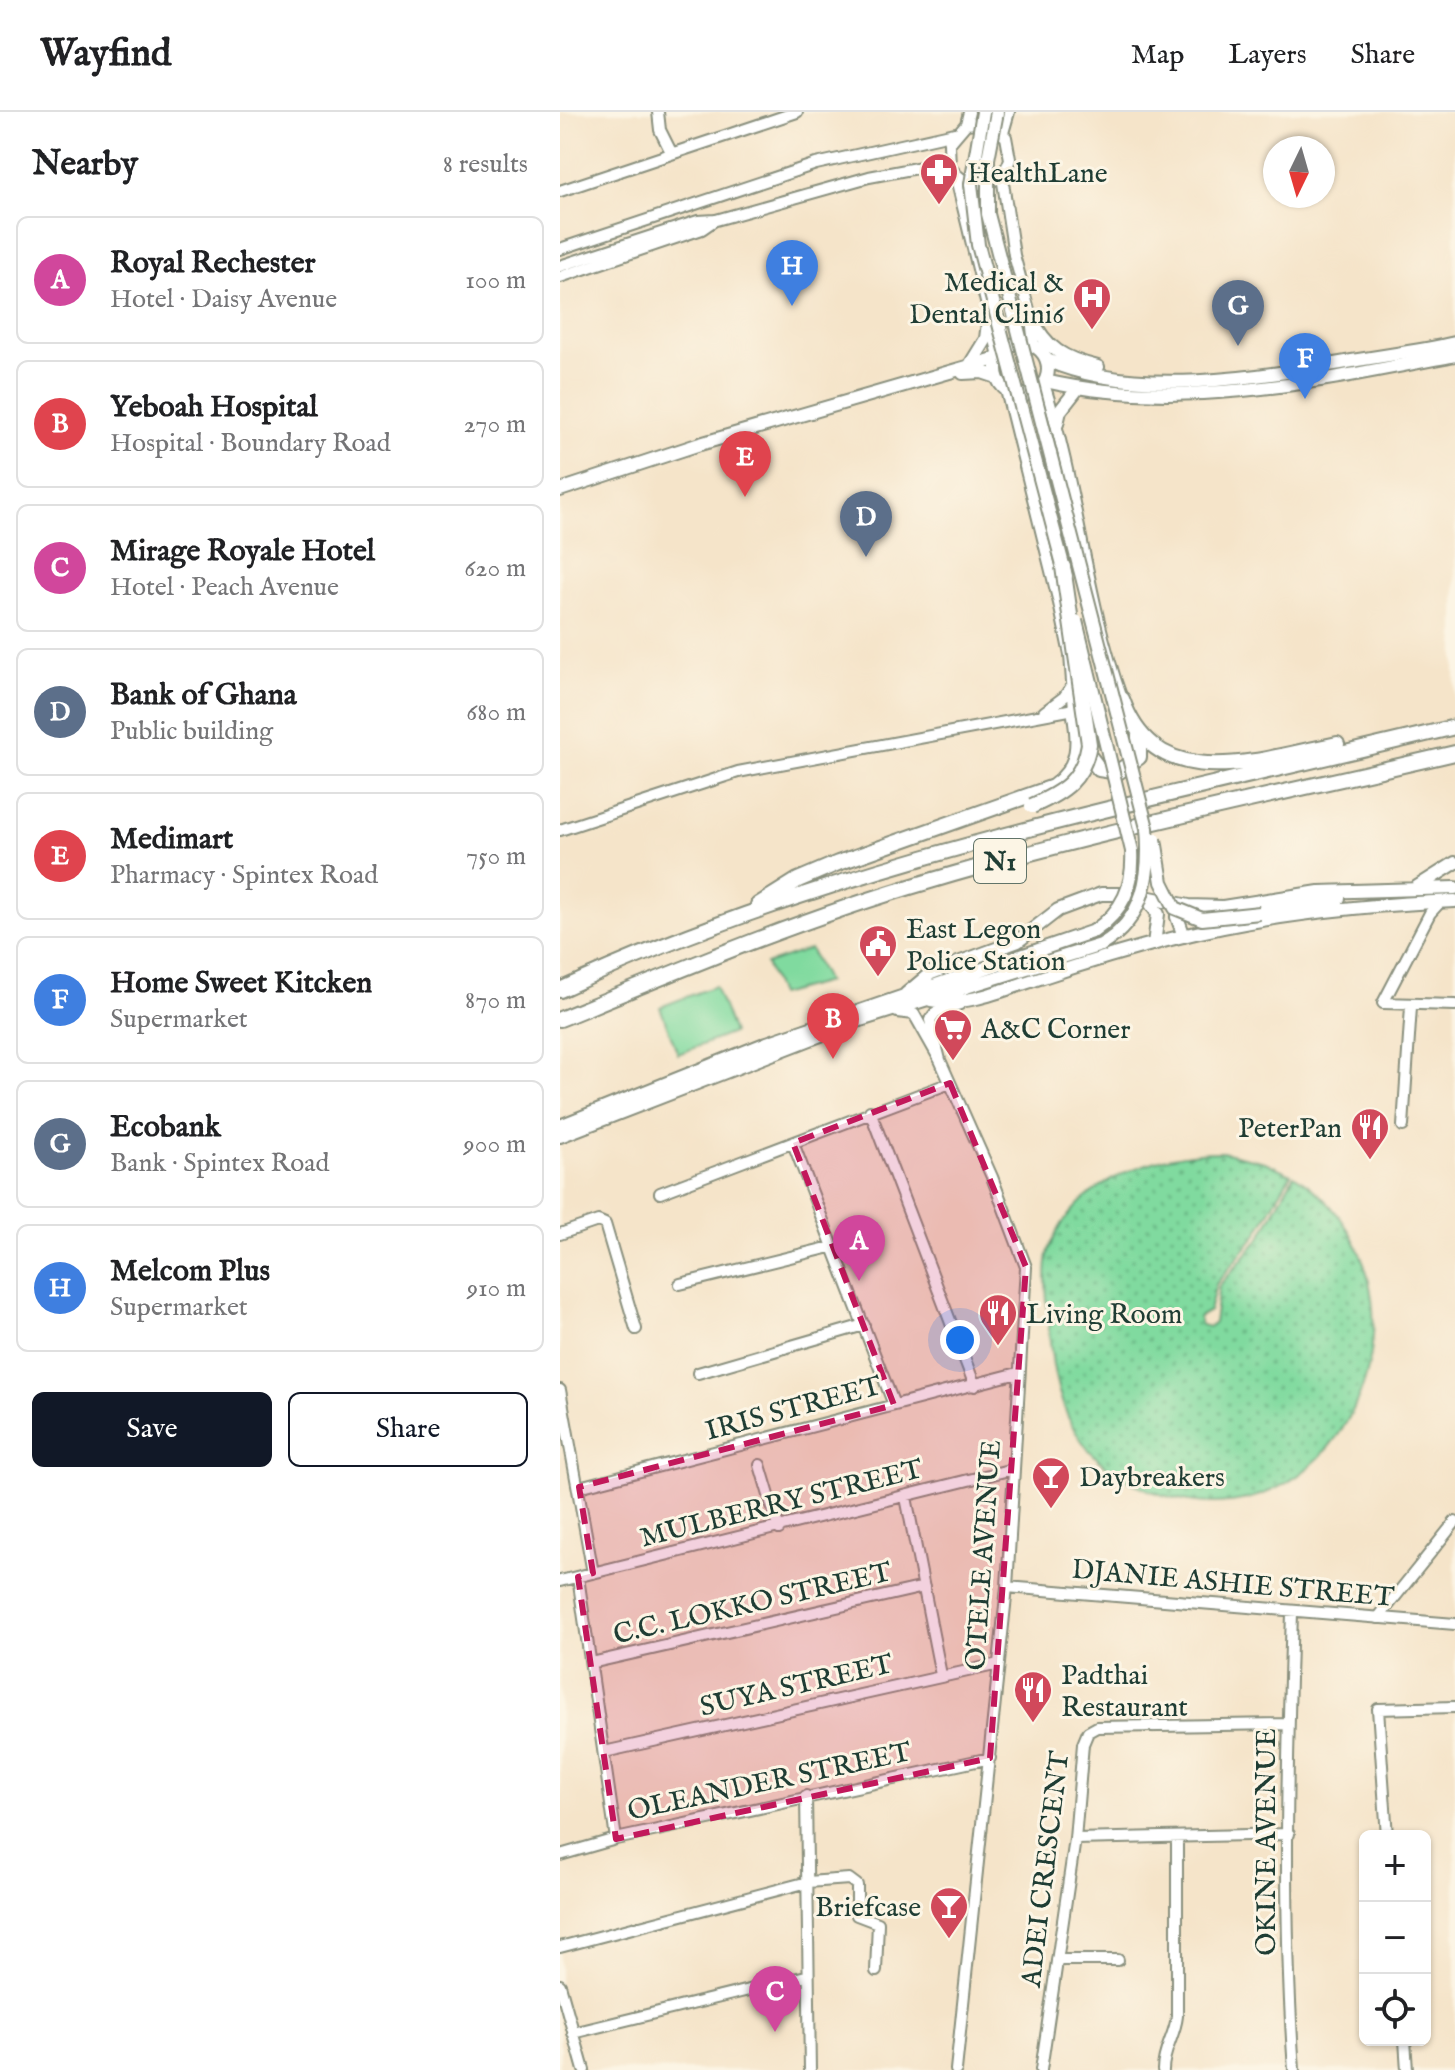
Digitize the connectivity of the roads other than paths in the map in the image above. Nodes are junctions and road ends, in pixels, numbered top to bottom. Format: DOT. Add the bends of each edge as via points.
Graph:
graph roads {
  1 [pos="658,112"];
  2 [pos="797,112"];
  3 [pos="969,112"];
  4 [pos="983,112"];
  5 [pos="997,112"];
  6 [pos="1009,112"];
  7 [pos="966,124"];
  8 [pos="955,133"];
  9 [pos="1003,133"];
  10 [pos="671,152"];
  11 [pos="948,162"];
  12 [pos="955,174"];
  13 [pos="1002,176"];
  14 [pos="560,191"];
  15 [pos="716,220"];
  16 [pos="560,249"];
  17 [pos="560,266"];
  18 [pos="560,277"];
  19 [pos="1031,317"];
  20 [pos="988,322"];
  21 [pos="1455,343"];
  22 [pos="1034,346"];
  23 [pos="1455,355"];
  24 [pos="999,357"];
  25 [pos="1047,360"];
  26 [pos="970,365"];
  27 [pos="932,377"];
  28 [pos="997,377"];
  29 [pos="1123,377"];
  30 [pos="1045,382"];
  31 [pos="1078,388"];
  32 [pos="1006,390"];
  33 [pos="1057,424"];
  34 [pos="560,490"];
  35 [pos="1063,567"];
  36 [pos="1072,686"];
  37 [pos="1122,699"];
  38 [pos="1074,709"];
  39 [pos="1036,717"];
  40 [pos="1455,719"];
  41 [pos="1455,727"];
  42 [pos="1077,729"];
  43 [pos="1138,733"];
  44 [pos="1455,753"];
  45 [pos="1147,828"];
  46 [pos="560,830"];
  47 [pos="877,848"];
  48 [pos="1455,864"];
  49 [pos="1413,889"];
  50 [pos="1354,894"];
  51 [pos="1445,895"];
  52 [pos="1146,897"];
  53 [pos="1189,906"];
  54 [pos="734,920"];
  55 [pos="1184,936"];
  56 [pos="1154,944"];
  57 [pos="560,990"];
  58 [pos="906,994"];
  59 [pos="982,996"];
  60 [pos="927,999"];
  61 [pos="1455,1005"];
  62 [pos="1411,1007"];
  63 [pos="883,1012"];
  64 [pos="560,1019"];
  65 [pos="940,1060"];
  66 [pos="950,1083"];
  67 [pos="870,1111"];
  68 [pos="560,1126"];
  69 [pos="1403,1126"];
  70 [pos="560,1136"];
  71 [pos="793,1143"];
  72 [pos="660,1193"];
  73 [pos="560,1234"];
  74 [pos="831,1247"];
  75 [pos="680,1284"];
  76 [pos="864,1325"];
  77 [pos="636,1329"];
  78 [pos="698,1373"];
  79 [pos="1018,1373"];
  80 [pos="975,1386"];
  81 [pos="560,1390"];
  82 [pos="894,1405"];
  83 [pos="760,1465"];
  84 [pos="1013,1469"];
  85 [pos="579,1487"];
  86 [pos="906,1497"];
  87 [pos="1455,1522"];
  88 [pos="779,1529"];
  89 [pos="593,1573"];
  90 [pos="578,1577"];
  91 [pos="560,1581"];
  92 [pos="924,1587"];
  93 [pos="1007,1587"];
  94 [pos="1292,1613"];
  95 [pos="1378,1618"];
  96 [pos="1455,1624"];
  97 [pos="591,1663"];
  98 [pos="999,1664"];
  99 [pos="941,1675"];
  100 [pos="1455,1707"];
  101 [pos="1288,1724"];
  102 [pos="604,1752"];
  103 [pos="990,1758"];
  104 [pos="806,1796"];
  105 [pos="1387,1830"];
  106 [pos="1289,1834"];
  107 [pos="1177,1837"];
  108 [pos="616,1839"];
  109 [pos="1075,1839"];
  110 [pos="560,1855"];
  111 [pos="808,1882"];
  112 [pos="560,1947"];
  113 [pos="1057,1960"];
  114 [pos="1118,1960"];
  115 [pos="876,1971"];
  116 [pos="806,1976"];
  117 [pos="560,1985"];
  118 [pos="563,2010"];
  119 [pos="573,2033"];
  120 [pos="1405,2046"];
  121 [pos="807,2069"];
  122 [pos="584,2070"];
  123 [pos="956,2070"];
  124 [pos="1041,2070"];
  125 [pos="1163,2070"];
  126 [pos="1294,2070"];
  127 [pos="1407,2070"];
  1 -- 10 [label="street"];
  2 -- 10 [label="street"];
  3 -- 7 [label="street"];
  4 -- 35 [label="main road, bridge" via="971,184 978,245"];
  5 -- 45 [label="main road, bridge" via="988,159 988,214"];
  6 -- 9 [label="street"];
  7 -- 8 [label="street"];
  7 -- 9 [label="street" via="986,122"];
  8 -- 11 [label="street"];
  8 -- 16 [label="street" via="816,164"];
  9 -- 13 [label="street" via="1011,155"];
  10 -- 14 [label="street"];
  11 -- 12 [label="street"];
  11 -- 15 [label="street" via="869,177"];
  12 -- 13 [label="street" via="974,185"];
  12 -- 20 [label="street"];
  13 -- 19 [label="street" via="1014,255"];
  15 -- 17 [label="street" via="698,221"];
  15 -- 18 [label="street"];
  19 -- 22 [label="street"];
  19 -- 29 [label="main road" via="1038,334 1057,354"];
  20 -- 24 [label="street"];
  20 -- 26 [label="main road" via="986,339"];
  21 -- 29 [label="main road" via="1239,379"];
  22 -- 24 [label="main road" via="1015,344"];
  22 -- 25 [label="main road"];
  23 -- 31 [label="main road" via="1242,390 1144,393"];
  24 -- 26 [label="main road"];
  24 -- 28 [label="main road"];
  25 -- 29 [label="main road" via="1070,370"];
  25 -- 30 [label="main road"];
  26 -- 27 [label="main road"];
  27 -- 28 [label="main road" via="982,372"];
  27 -- 34 [label="main road"];
  28 -- 32 [label="main road"];
  30 -- 31 [label="main road"];
  30 -- 32 [label="main road" via="1026,395"];
  30 -- 33 [label="street"];
  31 -- 33 [label="main road"];
  32 -- 36 [label="street" via="1059,603"];
  33 -- 37 [label="street" via="1090,583"];
  35 -- 47 [label="highway, bridge" via="1089,744 1076,781 1032,806"];
  35 -- 58 [label="main road, bridge" via="1132,851 1134,873 1128,892 1109,921 1094,931"];
  36 -- 38 [label="street"];
  36 -- 39 [label="street" via="1055,706"];
  37 -- 43 [label="highway"];
  38 -- 39 [label="street"];
  38 -- 42 [label="highway"];
  39 -- 46 [label="street" via="738,772"];
  40 -- 43 [label="highway" via="1221,764 1176,760"];
  41 -- 54 [label="highway, N1" via="983,840"];
  42 -- 43 [label="highway" via="1089,760 1108,772 1128,768 1139,757"];
  42 -- 47 [label="highway" via="1074,767 1053,787"];
  44 -- 64 [label="highway, N1" via="927,881 734,946"];
  45 -- 50 [label="main road, bridge" via="1154,834 1162,882 1175,908 1202,919"];
  45 -- 60 [label="main road, bridge" via="1149,874 1143,896 1132,917 1101,945"];
  47 -- 54 [label="highway" via="798,880"];
  48 -- 49 [label="main road"];
  48 -- 51 [label="main road"];
  49 -- 50 [label="main road"];
  49 -- 51 [label="main road"];
  50 -- 53 [label="main road" via="1319,892 1223,907"];
  51 -- 55 [label="main road"];
  51 -- 62 [label="street" via="1383,1003"];
  52 -- 53 [label="main road"];
  52 -- 56 [label="main road" via="1158,914"];
  52 -- 58 [label="main road" via="1114,894 1082,900 1058,910 1018,941 931,973"];
  53 -- 55 [label="main road" via="1177,917"];
  54 -- 57 [label="highway, N1"];
  55 -- 56 [label="main road"];
  56 -- 59 [label="main road"];
  58 -- 68 [label="main road"];
  59 -- 60 [label="main road"];
  59 -- 65 [label="street, OTELE AVENUE" via="933,1015 931,1030"];
  60 -- 63 [label="main road"];
  61 -- 62 [label="street"];
  62 -- 69 [label="street"];
  63 -- 65 [label="street, OTELE AVENUE" via="914,1014"];
  63 -- 70 [label="main road"];
  65 -- 66 [label="street, OTELE AVENUE"];
  66 -- 67 [label="street"];
  66 -- 79 [label="street, OTELE AVENUE" via="1026,1262"];
  67 -- 71 [label="street"];
  67 -- 80 [label="street"];
  71 -- 72 [label="street"];
  71 -- 74 [label="street"];
  73 -- 77 [label="street" via="603,1221"];
  74 -- 75 [label="street"];
  74 -- 76 [label="street"];
  76 -- 78 [label="street"];
  76 -- 82 [label="street"];
  79 -- 80 [label="street, IRIS STREET"];
  79 -- 84 [label="street, OTELE AVENUE"];
  80 -- 82 [label="street, IRIS STREET"];
  81 -- 85 [label="street"];
  82 -- 85 [label="street, IRIS STREET"];
  83 -- 88 [label="street"];
  84 -- 86 [label="street, MULBERRY STREET"];
  84 -- 93 [label="street, OTELE AVENUE"];
  85 -- 89 [label="street"];
  86 -- 88 [label="street, MULBERRY STREET"];
  86 -- 92 [label="street"];
  87 -- 95 [label="street"];
  88 -- 89 [label="street, MULBERRY STREET"];
  89 -- 90 [label="street, MULBERRY STREET"];
  90 -- 91 [label="street, MULBERRY STREET"];
  90 -- 97 [label="street"];
  92 -- 97 [label="street, C.C. LOKKO STREET"];
  92 -- 99 [label="street"];
  93 -- 94 [label="street, DJANIE ASHIE STREET"];
  93 -- 98 [label="street, OTELE AVENUE"];
  94 -- 95 [label="street, DJANIE ASHIE STREET"];
  94 -- 101 [label="street, OKINE AVENUE"];
  95 -- 96 [label="street, DJANIE ASHIE STREET"];
  97 -- 102 [label="street"];
  98 -- 99 [label="street, SUYA STREET"];
  98 -- 103 [label="street, OTELE AVENUE"];
  99 -- 102 [label="street, SUYA STREET"];
  100 -- 105 [label="street" via="1378,1709"];
  101 -- 106 [label="street, OKINE AVENUE"];
  101 -- 109 [label="street, ADEI CRESCENT" via="1097,1727 1083,1744"];
  102 -- 108 [label="street"];
  103 -- 104 [label="street, OLEANDER STREET"];
  103 -- 123 [label="street, OTELE AVENUE"];
  104 -- 108 [label="street, OLEANDER STREET"];
  104 -- 111 [label="street"];
  106 -- 107 [label="street"];
  106 -- 126 [label="street, OKINE AVENUE"];
  107 -- 109 [label="street"];
  107 -- 125 [label="street" via="1177,2016"];
  108 -- 110 [label="street, OLEANDER STREET"];
  109 -- 113 [label="street, ADEI CRESCENT"];
  111 -- 112 [label="street"];
  111 -- 115 [label="street" via="854,1881 857,1915 878,1923"];
  111 -- 116 [label="street"];
  113 -- 114 [label="street"];
  113 -- 124 [label="street, ADEI CRESCENT"];
  116 -- 119 [label="street"];
  116 -- 121 [label="street"];
  117 -- 118 [label="street"];
  118 -- 119 [label="street"];
  119 -- 122 [label="street"];
  120 -- 127 [label="street"];
}
